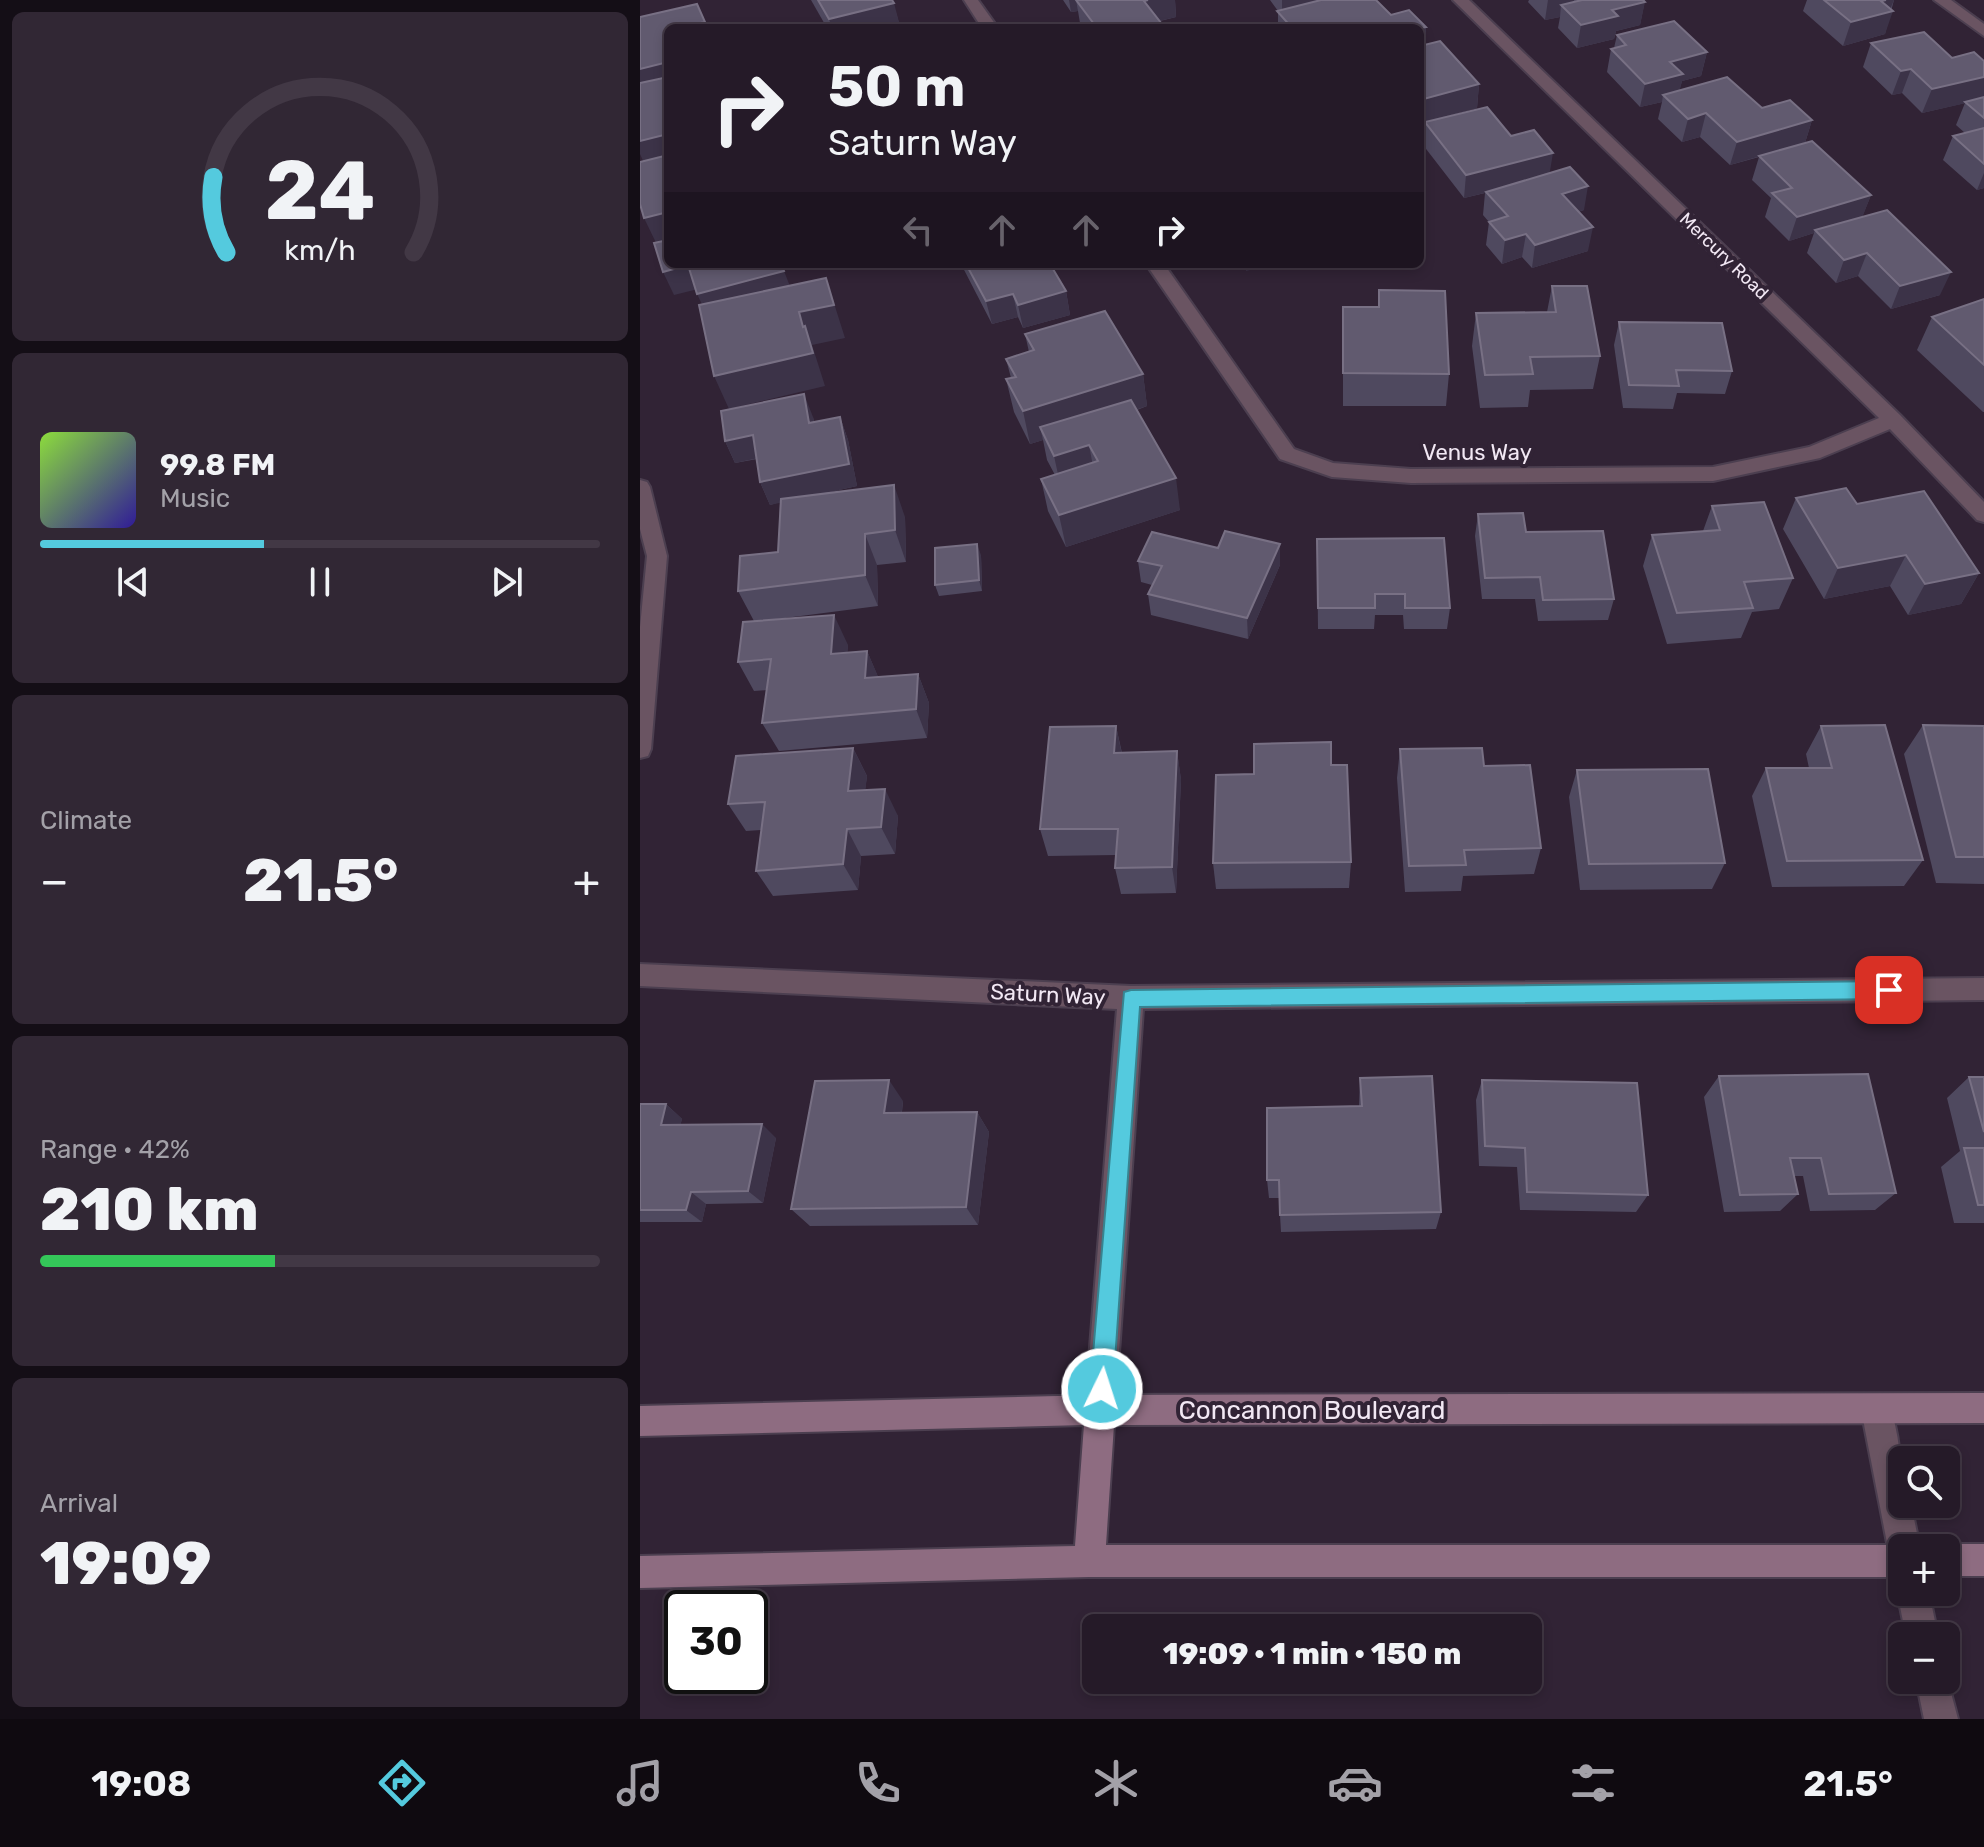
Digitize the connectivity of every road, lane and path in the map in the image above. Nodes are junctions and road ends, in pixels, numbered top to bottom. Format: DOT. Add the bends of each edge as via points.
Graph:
graph roads {
  1 [pos="971,0"];
  2 [pos="1460,0"];
  3 [pos="1941,0"];
  4 [pos="987,24"];
  5 [pos="1984,31"];
  6 [pos="1158,268"];
  7 [pos="1893,420"];
  8 [pos="640,487"];
  9 [pos="1984,515"];
  10 [pos="640,749"];
  11 [pos="640,975"];
  12 [pos="1984,989"];
  13 [pos="1131,998"];
  14 [pos="1984,1408"];
  15 [pos="1876,1409"];
  16 [pos="1100,1410"];
  17 [pos="640,1421"];
  18 [pos="1901,1534"];
  19 [pos="1960,1560"];
  20 [pos="1984,1560"];
  21 [pos="1089,1561"];
  22 [pos="1888,1561"];
  23 [pos="640,1572"];
  24 [pos="1935,1694"];
  25 [pos="1941,1719"];
  1 -- 4 [label="street"];
  2 -- 7 [label="street, Mercury Road"];
  3 -- 5 [label="street"];
  6 -- 7 [label="street, Venus Way" via="1287,454 1332,470 1411,476 1713,474 1813,453"];
  7 -- 9 [label="street, Mercury Road"];
  8 -- 10 [label="street" via="657,556"];
  11 -- 13 [label="street, Saturn Way"];
  12 -- 13 [label="street, Saturn Way"];
  13 -- 16 [label="street"];
  14 -- 15 [label="main road, Concannon Boulevard"];
  15 -- 16 [label="main road, Concannon Boulevard"];
  15 -- 18 [label="street"];
  16 -- 17 [label="main road, Concannon Boulevard"];
  16 -- 21 [label="main road"];
  19 -- 20 [label="main road"];
  21 -- 22 [label="main road"];
  21 -- 23 [label="main road"];
  24 -- 25 [label="street"];
}
